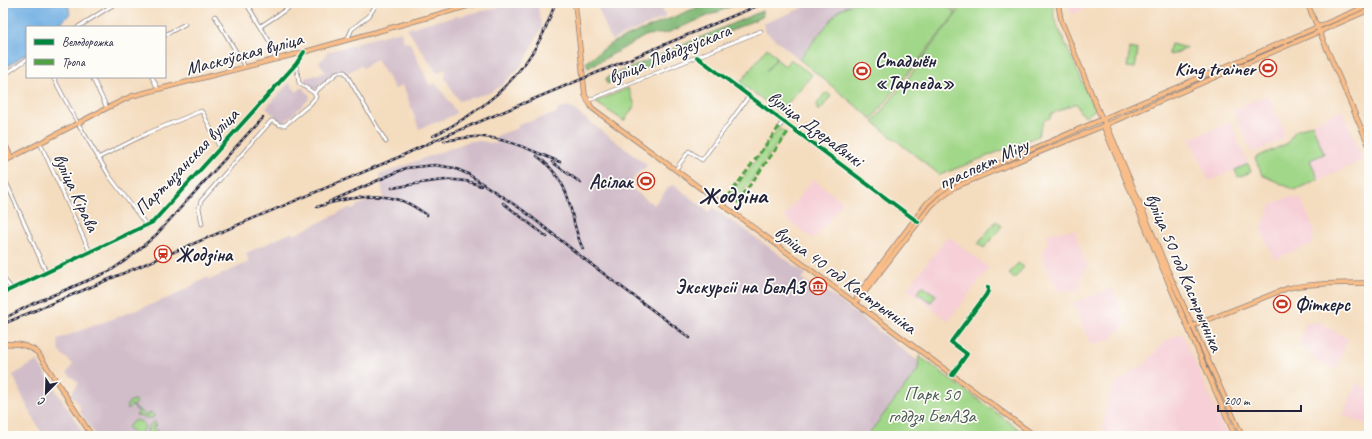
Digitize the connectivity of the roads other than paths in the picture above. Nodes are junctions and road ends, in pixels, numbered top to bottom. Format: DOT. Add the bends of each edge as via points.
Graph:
graph roads {
  1 [pos="116,3"];
  2 [pos="246,3"];
  3 [pos="296,3"];
  4 [pos="377,3"];
  5 [pos="454,3"];
  6 [pos="479,3"];
  7 [pos="575,3"];
  8 [pos="1058,3"];
  9 [pos="1307,3"];
  10 [pos="1369,5"];
  11 [pos="457,9"];
  12 [pos="1369,10"];
  13 [pos="215,16"];
  14 [pos="186,24"];
  15 [pos="80,26"];
  16 [pos="261,26"];
  17 [pos="1318,30"];
  18 [pos="761,31"];
  19 [pos="166,34"];
  20 [pos="347,40"];
  21 [pos="304,52"];
  22 [pos="697,57"];
  23 [pos="275,59"];
  24 [pos="26,60"];
  25 [pos="296,64"];
  26 [pos="245,67"];
  27 [pos="3,76"];
  28 [pos="54,78"];
  29 [pos="92,78"];
  30 [pos="152,78"];
  31 [pos="1190,85"];
  32 [pos="158,89"];
  33 [pos="314,93"];
  34 [pos="749,96"];
  35 [pos="587,101"];
  36 [pos="107,108"];
  37 [pos="1103,120"];
  38 [pos="78,122"];
  39 [pos="783,122"];
  40 [pos="1105,125"];
  41 [pos="779,127"];
  42 [pos="791,127"];
  43 [pos="788,132"];
  44 [pos="3,140"];
  45 [pos="386,142"];
  46 [pos="40,143"];
  47 [pos="1369,146"];
  48 [pos="220,148"];
  49 [pos="1026,155"];
  50 [pos="11,157"];
  51 [pos="98,158"];
  52 [pos="3,162"];
  53 [pos="676,169"];
  54 [pos="3,175"];
  55 [pos="916,221"];
  56 [pos="202,224"];
  57 [pos="147,226"];
  58 [pos="90,252"];
  59 [pos="46,272"];
  60 [pos="3,278"];
  61 [pos="1369,283"];
  62 [pos="988,287"];
  63 [pos="12,288"];
  64 [pos="3,293"];
  65 [pos="855,303"];
  66 [pos="1192,326"];
  67 [pos="1188,327"];
  68 [pos="3,344"];
  69 [pos="952,375"];
  70 [pos="92,436"];
  71 [pos="1035,436"];
  72 [pos="1235,436"];
  73 [pos="1242,436"];
  1 -- 15 [label="street"];
  2 -- 16 [label="street"];
  3 -- 16 [label="street"];
  4 -- 20 [label="street" via="369,16 352,29"];
  5 -- 11 [label="street"];
  6 -- 11 [label="main road, Маскоўская вуліца"];
  7 -- 35 [label="main road" via="582,77"];
  8 -- 37 [label="main road, вуліца 50 год Кастрычніка" via="1061,20"];
  9 -- 17 [label="main road"];
  10 -- 17 [label="main road, праспект Міру"];
  11 -- 20 [label="main road, Маскоўская вуліца"];
  12 -- 17 [label="main road, праспект Міру"];
  13 -- 26 [label="street"];
  14 -- 19 [label="street"];
  16 -- 23 [label="street" via="276,52"];
  17 -- 31 [label="main road, праспект Міру"];
  17 -- 47 [label="main road"];
  18 -- 22 [label="street, вуліца Лебядзеўскага"];
  20 -- 21 [label="main road, Маскоўская вуліца"];
  21 -- 23 [label="main road, Маскоўская вуліца"];
  21 -- 25 [label="street, Партызанская вуліца"];
  22 -- 34 [label="street, вуліца Дзеравянкі"];
  22 -- 35 [label="street, вуліца Лебядзеўскага"];
  23 -- 26 [label="main road, Маскоўская вуліца"];
  24 -- 27 [label="street"];
  25 -- 33 [label="street" via="299,82"];
  25 -- 48 [label="street, Партызанская вуліца"];
  26 -- 32 [label="main road, Маскоўская вуліца"];
  28 -- 38 [label="street"];
  29 -- 36 [label="street"];
  30 -- 32 [label="street"];
  31 -- 37 [label="main road, праспект Міру"];
  31 -- 40 [label="main road, праспект Міру"];
  32 -- 36 [label="main road, Маскоўская вуліца" via="132,96"];
  33 -- 45 [label="street" via="338,72 345,72"];
  33 -- 56 [label="street" via="316,97 310,104 285,125 271,121 201,201 199,208"];
  34 -- 39 [label="street, вуліца Дзеравянкі"];
  34 -- 53 [label="street" via="702,160 689,151"];
  35 -- 53 [label="main road, вуліца 40 год Кастрычніка" via="592,108"];
  36 -- 38 [label="main road, Маскоўская вуліца"];
  37 -- 40 [label="main road, вуліца 50 год Кастрычніка"];
  37 -- 49 [label="main road, праспект Міру"];
  38 -- 46 [label="main road, Маскоўская вуліца"];
  38 -- 51 [label="street"];
  39 -- 41 [label="street"];
  39 -- 42 [label="street, вуліца Дзеравянкі"];
  40 -- 49 [label="main road, праспект Міру"];
  40 -- 66 [label="main road, вуліца 50 год Кастрычніка"];
  40 -- 67 [label="main road, вуліца 50 год Кастрычніка"];
  42 -- 43 [label="street"];
  42 -- 55 [label="street, вуліца Дзеравянкі"];
  44 -- 50 [label="main road"];
  46 -- 50 [label="main road, Маскоўская вуліца"];
  46 -- 58 [label="street, вуліца Кірава"];
  48 -- 51 [label="street" via="201,111"];
  48 -- 57 [label="street, Партызанская вуліца" via="162,213"];
  49 -- 55 [label="main road, праспект Міру" via="951,190"];
  50 -- 52 [label="main road, Маскоўская вуліца"];
  51 -- 57 [label="street"];
  53 -- 65 [label="main road, вуліца 40 год Кастрычніка"];
  54 -- 59 [label="street"];
  55 -- 65 [label="main road, праспект Міру"];
  57 -- 58 [label="street, Партызанская вуліца"];
  58 -- 59 [label="street, Партызанская вуліца"];
  59 -- 63 [label="street, Партызанская вуліца"];
  60 -- 63 [label="street"];
  61 -- 66 [label="main road" via="1332,282 1288,288"];
  62 -- 69 [label="street" via="986,295 951,342 967,354"];
  63 -- 64 [label="street, Партызанская вуліца"];
  65 -- 69 [label="main road, вуліца 40 год Кастрычніка"];
  66 -- 67 [label="main road"];
  66 -- 73 [label="main road, вуліца 50 год Кастрычніка"];
  67 -- 72 [label="main road, вуліца 50 год Кастрычніка"];
  68 -- 70 [label="main road" via="29,347 38,353"];
  69 -- 71 [label="main road, вуліца 40 год Кастрычніка"];
}
